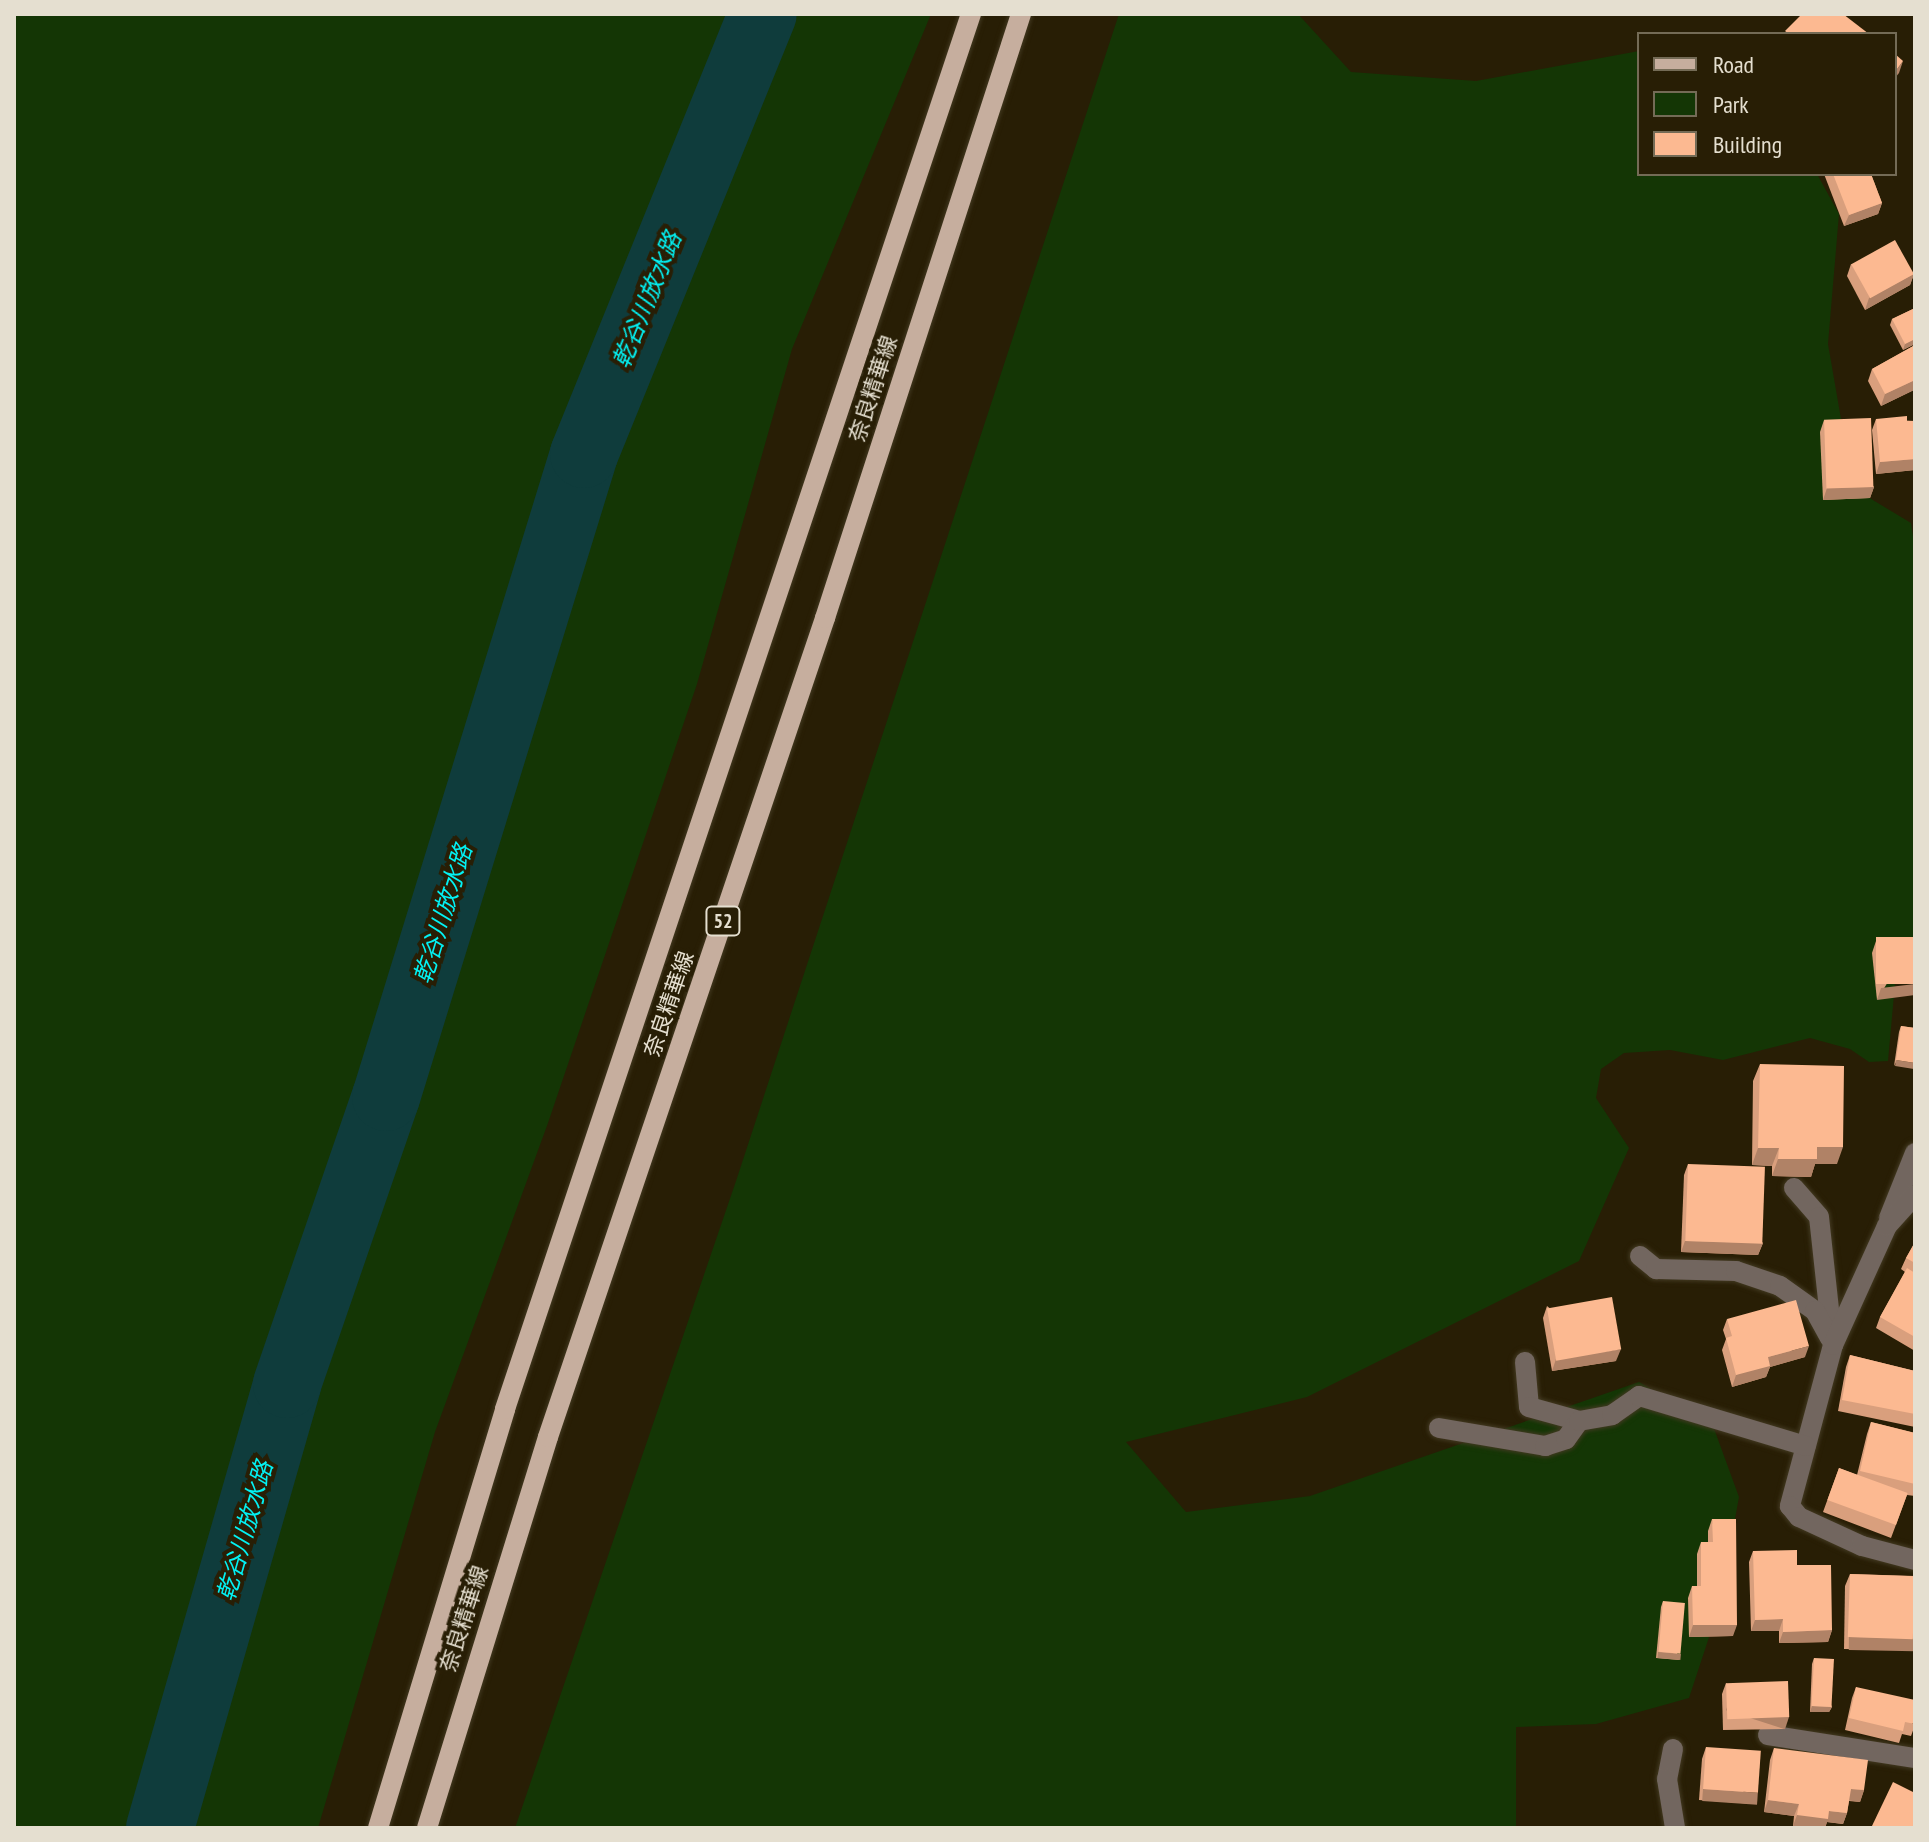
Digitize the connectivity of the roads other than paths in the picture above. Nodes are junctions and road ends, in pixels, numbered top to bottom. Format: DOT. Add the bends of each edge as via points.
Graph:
graph roads {
  1 [pos="971,14"];
  2 [pos="1021,14"];
  3 [pos="1915,1153"];
  4 [pos="1794,1188"];
  5 [pos="1915,1195"];
  6 [pos="1887,1226"];
  7 [pos="1640,1256"];
  8 [pos="1833,1345"];
  9 [pos="1525,1362"];
  10 [pos="1579,1421"];
  11 [pos="1439,1428"];
  12 [pos="1806,1446"];
  13 [pos="1915,1560"];
  14 [pos="1768,1735"];
  15 [pos="1673,1749"];
  16 [pos="1915,1758"];
  17 [pos="378,1828"];
  18 [pos="427,1828"];
  19 [pos="1675,1828"];
  1 -- 17 [label="main road, 奈良精華線 / 52" via="505,1409"];
  2 -- 18 [label="main road, 奈良精華線 / 52" via="825,618 543,1451"];
  3 -- 6 [label="street"];
  4 -- 8 [label="street" via="1819,1217"];
  5 -- 6 [label="street"];
  6 -- 8 [label="street"];
  7 -- 8 [label="street" via="1656,1269 1736,1271 1780,1286 1815,1311"];
  8 -- 12 [label="street"];
  9 -- 10 [label="street" via="1529,1407"];
  10 -- 11 [label="street" via="1566,1439 1545,1446"];
  10 -- 12 [label="street" via="1612,1415 1639,1396"];
  12 -- 13 [label="street" via="1791,1494 1790,1506 1799,1517 1862,1546"];
  14 -- 16 [label="street"];
  15 -- 19 [label="street" via="1667,1779"];
}
